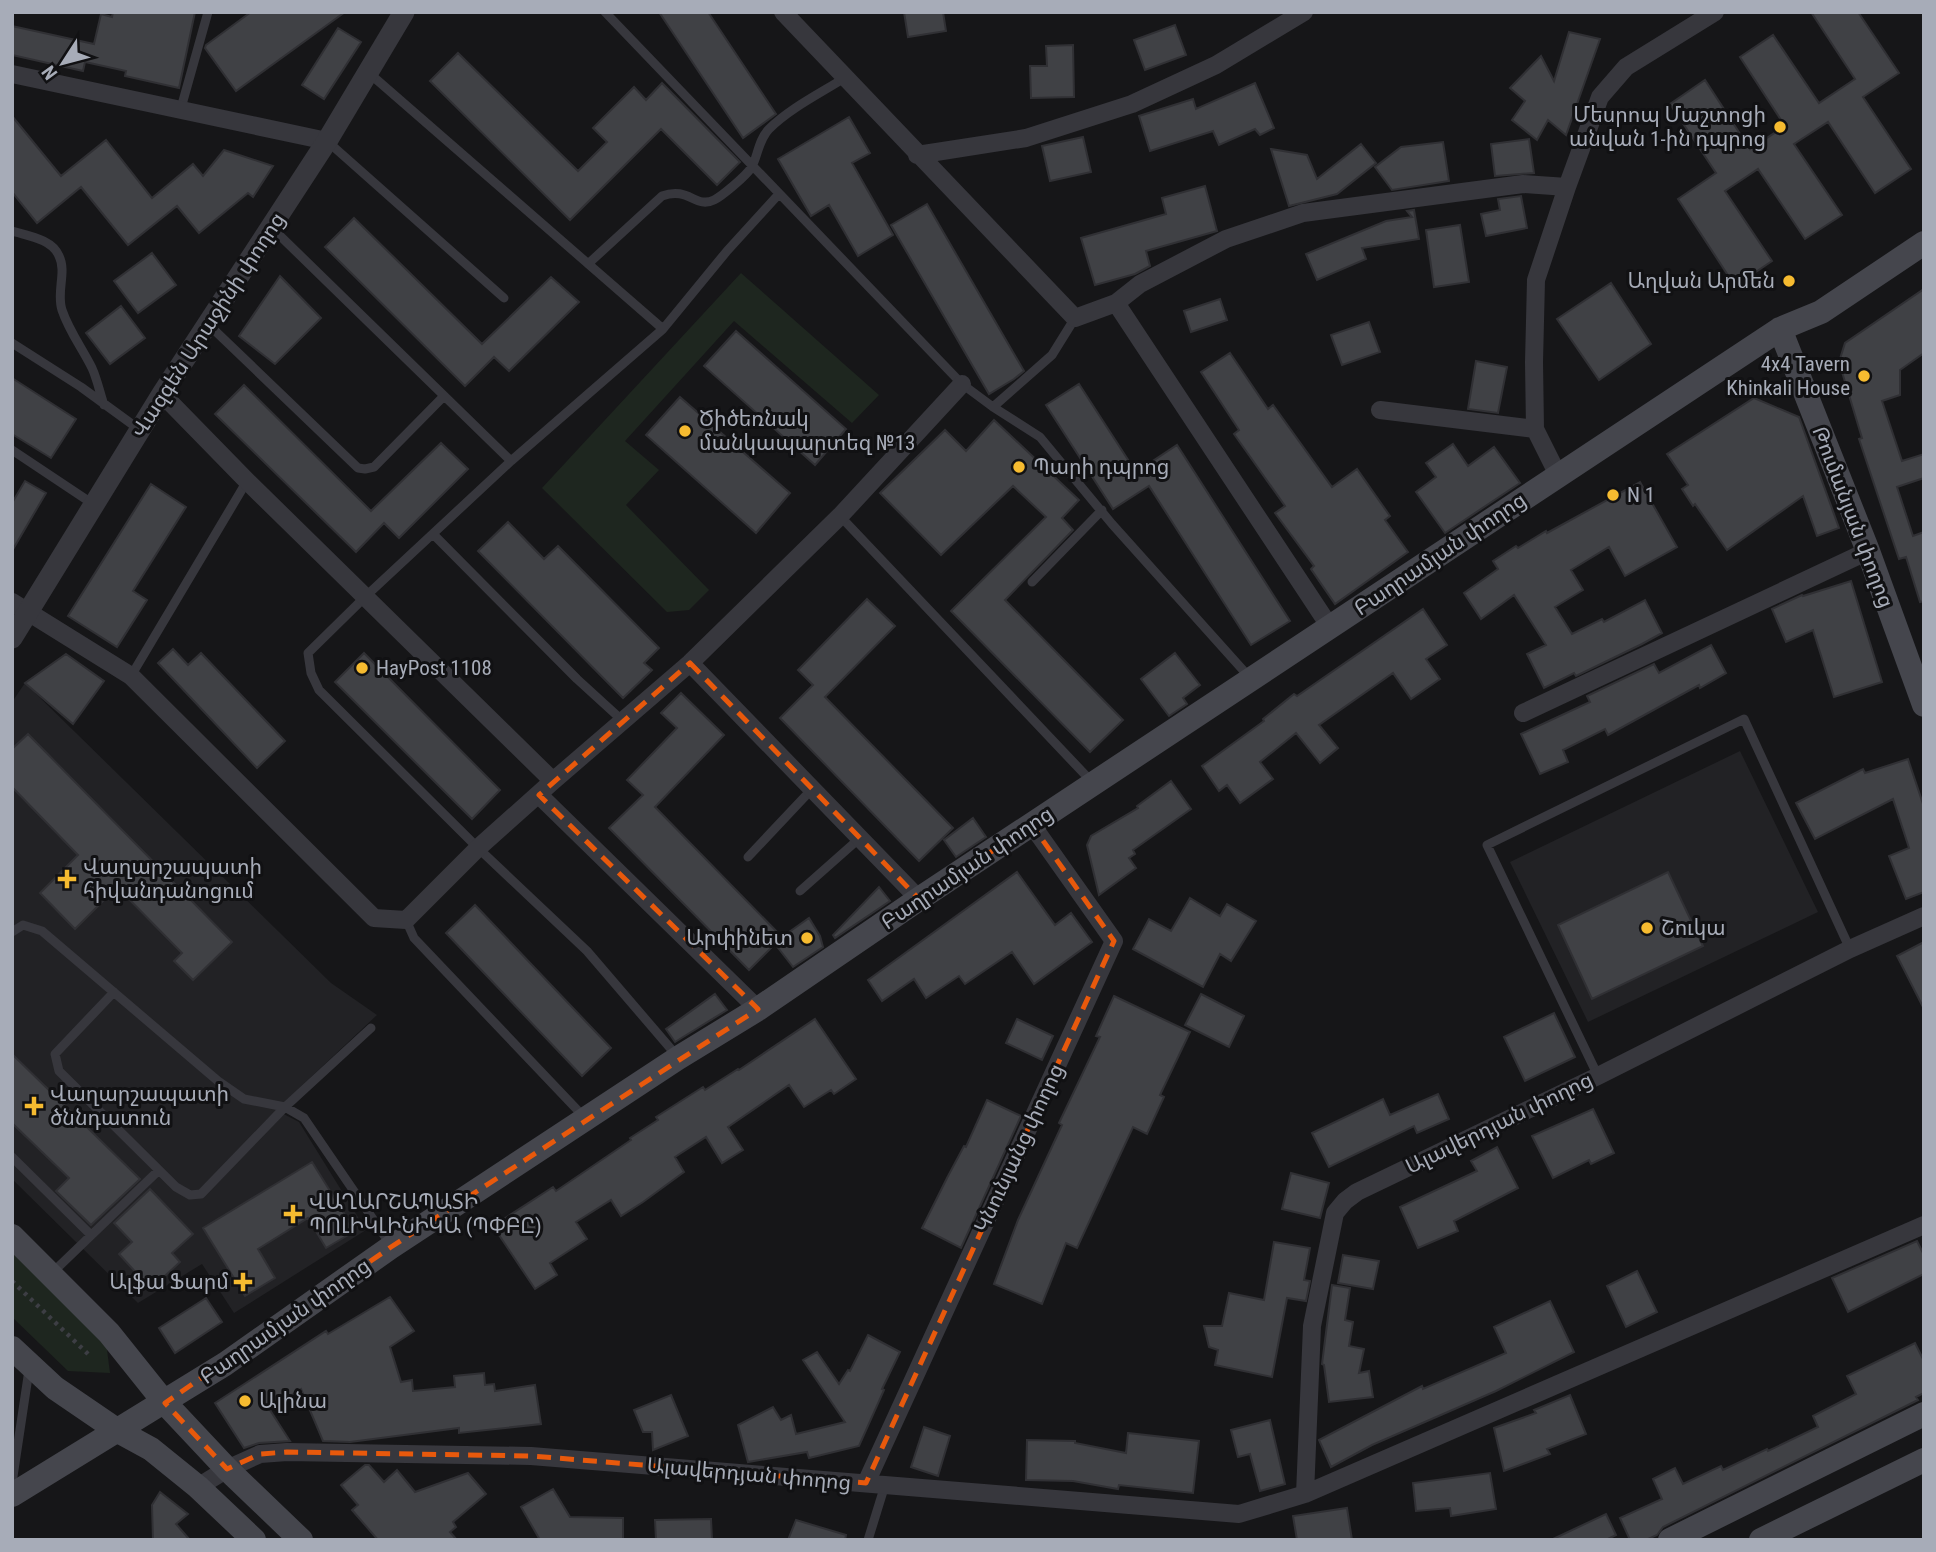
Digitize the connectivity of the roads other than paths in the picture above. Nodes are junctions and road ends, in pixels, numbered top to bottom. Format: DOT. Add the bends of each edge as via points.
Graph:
graph roads {
  1 [pos="208,12"];
  2 [pos="404,12"];
  3 [pos="605,12"];
  4 [pos="783,12"];
  5 [pos="1304,12"];
  6 [pos="1715,12"];
  7 [pos="369,72"];
  8 [pos="12,74"];
  9 [pos="846,77"];
  10 [pos="181,108"];
  11 [pos="327,141"];
  12 [pos="917,155"];
  13 [pos="752,167"];
  14 [pos="1567,187"];
  15 [pos="778,195"];
  16 [pos="272,228"];
  17 [pos="12,232"];
  18 [pos="1924,243"];
  19 [pos="588,264"];
  20 [pos="504,298"];
  21 [pos="1116,303"];
  22 [pos="1075,318"];
  23 [pos="209,325"];
  24 [pos="663,329"];
  25 [pos="1780,329"];
  26 [pos="12,344"];
  27 [pos="962,384"];
  28 [pos="162,394"];
  29 [pos="444,396"];
  30 [pos="104,405"];
  31 [pos="993,407"];
  32 [pos="1380,410"];
  33 [pos="1535,429"];
  34 [pos="140,430"];
  35 [pos="12,450"];
  36 [pos="511,461"];
  37 [pos="1558,475"];
  38 [pos="247,481"];
  39 [pos="94,505"];
  40 [pos="1102,510"];
  41 [pos="840,516"];
  42 [pos="433,534"];
  43 [pos="1868,551"];
  44 [pos="1032,582"];
  45 [pos="366,596"];
  46 [pos="20,607"];
  47 [pos="1331,627"];
  48 [pos="12,638"];
  49 [pos="690,663"];
  50 [pos="131,676"];
  51 [pos="1251,679"];
  52 [pos="1924,705"];
  53 [pos="1523,713"];
  54 [pos="624,721"];
  55 [pos="553,781"];
  56 [pos="1093,783"];
  57 [pos="813,788"];
  58 [pos="538,795"];
  59 [pos="1032,825"];
  60 [pos="861,837"];
  61 [pos="478,848"];
  62 [pos="748,857"];
  63 [pos="800,891"];
  64 [pos="919,899"];
  65 [pos="1924,916"];
  66 [pos="406,920"];
  67 [pos="12,932"];
  68 [pos="1850,949"];
  69 [pos="114,992"];
  70 [pos="758,1009"];
  71 [pos="371,1027"];
  72 [pos="678,1058"];
  73 [pos="1598,1076"];
  74 [pos="285,1107"];
  75 [pos="586,1119"];
  76 [pos="12,1157"];
  77 [pos="159,1170"];
  78 [pos="1924,1225"];
  79 [pos="91,1235"];
  80 [pos="12,1236"];
  81 [pos="391,1247"];
  82 [pos="51,1274"];
  83 [pos="12,1348"];
  84 [pos="30,1365"];
  85 [pos="164,1403"];
  86 [pos="1924,1414"];
  87 [pos="118,1431"];
  88 [pos="1924,1460"];
  89 [pos="227,1469"];
  90 [pos="12,1483"];
  91 [pos="866,1483"];
  92 [pos="885,1485"];
  93 [pos="198,1487"];
  94 [pos="1305,1494"];
  95 [pos="12,1496"];
  96 [pos="254,1540"];
  97 [pos="301,1540"];
  98 [pos="868,1540"];
  99 [pos="1670,1540"];
  100 [pos="1761,1540"];
  1 -- 10 [label="lane"];
  2 -- 7 [label="street, Վազգեն Արաջինի փողոց"];
  3 -- 13 [label="lane"];
  4 -- 9 [label="street"];
  5 -- 12 [label="street" via="1216,65 1132,104 1026,138"];
  6 -- 14 [label="street" via="1626,67 1600,97"];
  7 -- 11 [label="street, Վազգեն Արաջինի փողոց"];
  7 -- 19 [label="lane"];
  8 -- 10 [label="street"];
  9 -- 12 [label="street"];
  9 -- 13 [label="lane" via="767,130"];
  10 -- 11 [label="street"];
  11 -- 16 [label="street, Վազգեն Արաջինի փողոց"];
  11 -- 20 [label="lane"];
  12 -- 22 [label="street"];
  13 -- 15 [label="lane"];
  13 -- 19 [label="lane" via="714,200 698,201 673,192 662,196"];
  14 -- 21 [label="street" via="1523,184 1303,214 1226,239 1140,284"];
  14 -- 33 [label="street" via="1536,280"];
  15 -- 24 [label="lane"];
  15 -- 27 [label="lane"];
  16 -- 23 [label="street, Վազգեն Արաջինի փողոց"];
  16 -- 29 [label="lane"];
  17 -- 30 [label="lane" via="50,244 59,255 60,307 92,369"];
  18 -- 25 [label="main road, Բաղրամյան փողոց" via="1822,312"];
  19 -- 24 [label="lane"];
  21 -- 22 [label="street"];
  21 -- 47 [label="street"];
  22 -- 31 [label="lane" via="1052,355"];
  23 -- 28 [label="street, Վազգեն Արաջինի փողոց"];
  23 -- 29 [label="lane" via="358,468 374,467"];
  24 -- 36 [label="lane"];
  25 -- 37 [label="main road, Բաղրամյան փողոց"];
  25 -- 43 [label="main road, Թումանյան փողոց"];
  26 -- 30 [label="lane"];
  27 -- 31 [label="lane"];
  27 -- 41 [label="street"];
  28 -- 34 [label="street, Վազգեն Արաջինի փողոց"];
  28 -- 38 [label="street"];
  29 -- 36 [label="lane"];
  30 -- 34 [label="lane"];
  31 -- 40 [label="lane" via="1040,438"];
  32 -- 33 [label="street"];
  33 -- 37 [label="street"];
  34 -- 39 [label="street, Վազգեն Արաջինի փողոց"];
  35 -- 39 [label="lane"];
  36 -- 42 [label="lane"];
  37 -- 47 [label="main road, Բաղրամյան փողոց"];
  38 -- 45 [label="street"];
  38 -- 50 [label="lane"];
  39 -- 46 [label="street, Վազգեն Արաջինի փողոց"];
  40 -- 44 [label="lane"];
  40 -- 51 [label="lane"];
  41 -- 49 [label="street"];
  41 -- 56 [label="lane"];
  42 -- 45 [label="lane"];
  42 -- 54 [label="lane"];
  43 -- 52 [label="main road, Թումանյան փողոց"];
  43 -- 53 [label="street"];
  45 -- 55 [label="street"];
  45 -- 61 [label="lane" via="308,653 311,673 319,690"];
  46 -- 48 [label="street, Վազգեն Արաջինի փողոց"];
  46 -- 50 [label="street"];
  47 -- 51 [label="main road, Բաղրամյան փողոց"];
  49 -- 54 [label="street"];
  49 -- 57 [label="street"];
  50 -- 66 [label="street" via="374,918"];
  51 -- 56 [label="main road, Բաղրամյան փողոց"];
  54 -- 55 [label="street"];
  55 -- 58 [label="street"];
  56 -- 59 [label="main road, Բաղրամյան փողոց"];
  57 -- 60 [label="street"];
  57 -- 62 [label="lane"];
  58 -- 61 [label="street"];
  58 -- 70 [label="street"];
  59 -- 64 [label="main road, Բաղրամյան փողոց"];
  59 -- 91 [label="street, Կնունյանց փողոց" via="1114,942"];
  60 -- 63 [label="lane"];
  60 -- 64 [label="street"];
  61 -- 66 [label="street"];
  61 -- 72 [label="lane" via="587,951"];
  64 -- 70 [label="main road, Բաղրամյան փողոց"];
  65 -- 68 [label="street, Ալավերդյան փողոց"];
  66 -- 75 [label="lane" via="414,938"];
  67 -- 69 [label="lane" via="23,925 42,931"];
  68 -- 73 [label="street, Ալավերդյան փողոց"];
  68 -- 73 [label="lane" via="1744,719 1487,845"];
  69 -- 74 [label="lane" via="244,1099"];
  69 -- 77 [label="lane" via="55,1054 59,1071"];
  70 -- 72 [label="main road, Բաղրամյան փողոց"];
  71 -- 74 [label="lane"];
  72 -- 75 [label="main road, Բաղրամյան փողոց"];
  73 -- 94 [label="street, Ալավերդյան փողոց" via="1357,1192 1335,1213 1312,1326"];
  74 -- 77 [label="lane" via="201,1194 190,1195"];
  74 -- 81 [label="lane" via="304,1118"];
  75 -- 81 [label="main road, Բաղրամյան փողոց"];
  76 -- 79 [label="lane"];
  77 -- 79 [label="lane"];
  78 -- 94 [label="street, Ալավերդյան փողոց"];
  79 -- 82 [label="lane"];
  80 -- 82 [label="main road"];
  81 -- 85 [label="main road, Բաղրամյան փողոց"];
  82 -- 85 [label="main road" via="109,1333"];
  83 -- 84 [label="main road"];
  84 -- 87 [label="main road"];
  84 -- 90 [label="lane"];
  85 -- 87 [label="main road, Բաղրամյան փողոց"];
  85 -- 89 [label="main road"];
  86 -- 99 [label="main road"];
  87 -- 93 [label="main road" via="152,1449"];
  87 -- 95 [label="main road, Բաղրամյան փողոց"];
  88 -- 100 [label="main road"];
  89 -- 91 [label="street, Ալավերդյան փողոց" via="260,1454 287,1452 531,1456"];
  89 -- 93 [label="street, Ալավերդյան փողոց"];
  89 -- 97 [label="main road"];
  91 -- 92 [label="street, Ալավերդյան փողոց"];
  92 -- 94 [label="street, Ալավերդյան փողոց" via="1239,1514"];
  92 -- 98 [label="lane"];
  93 -- 96 [label="main road"];
}
